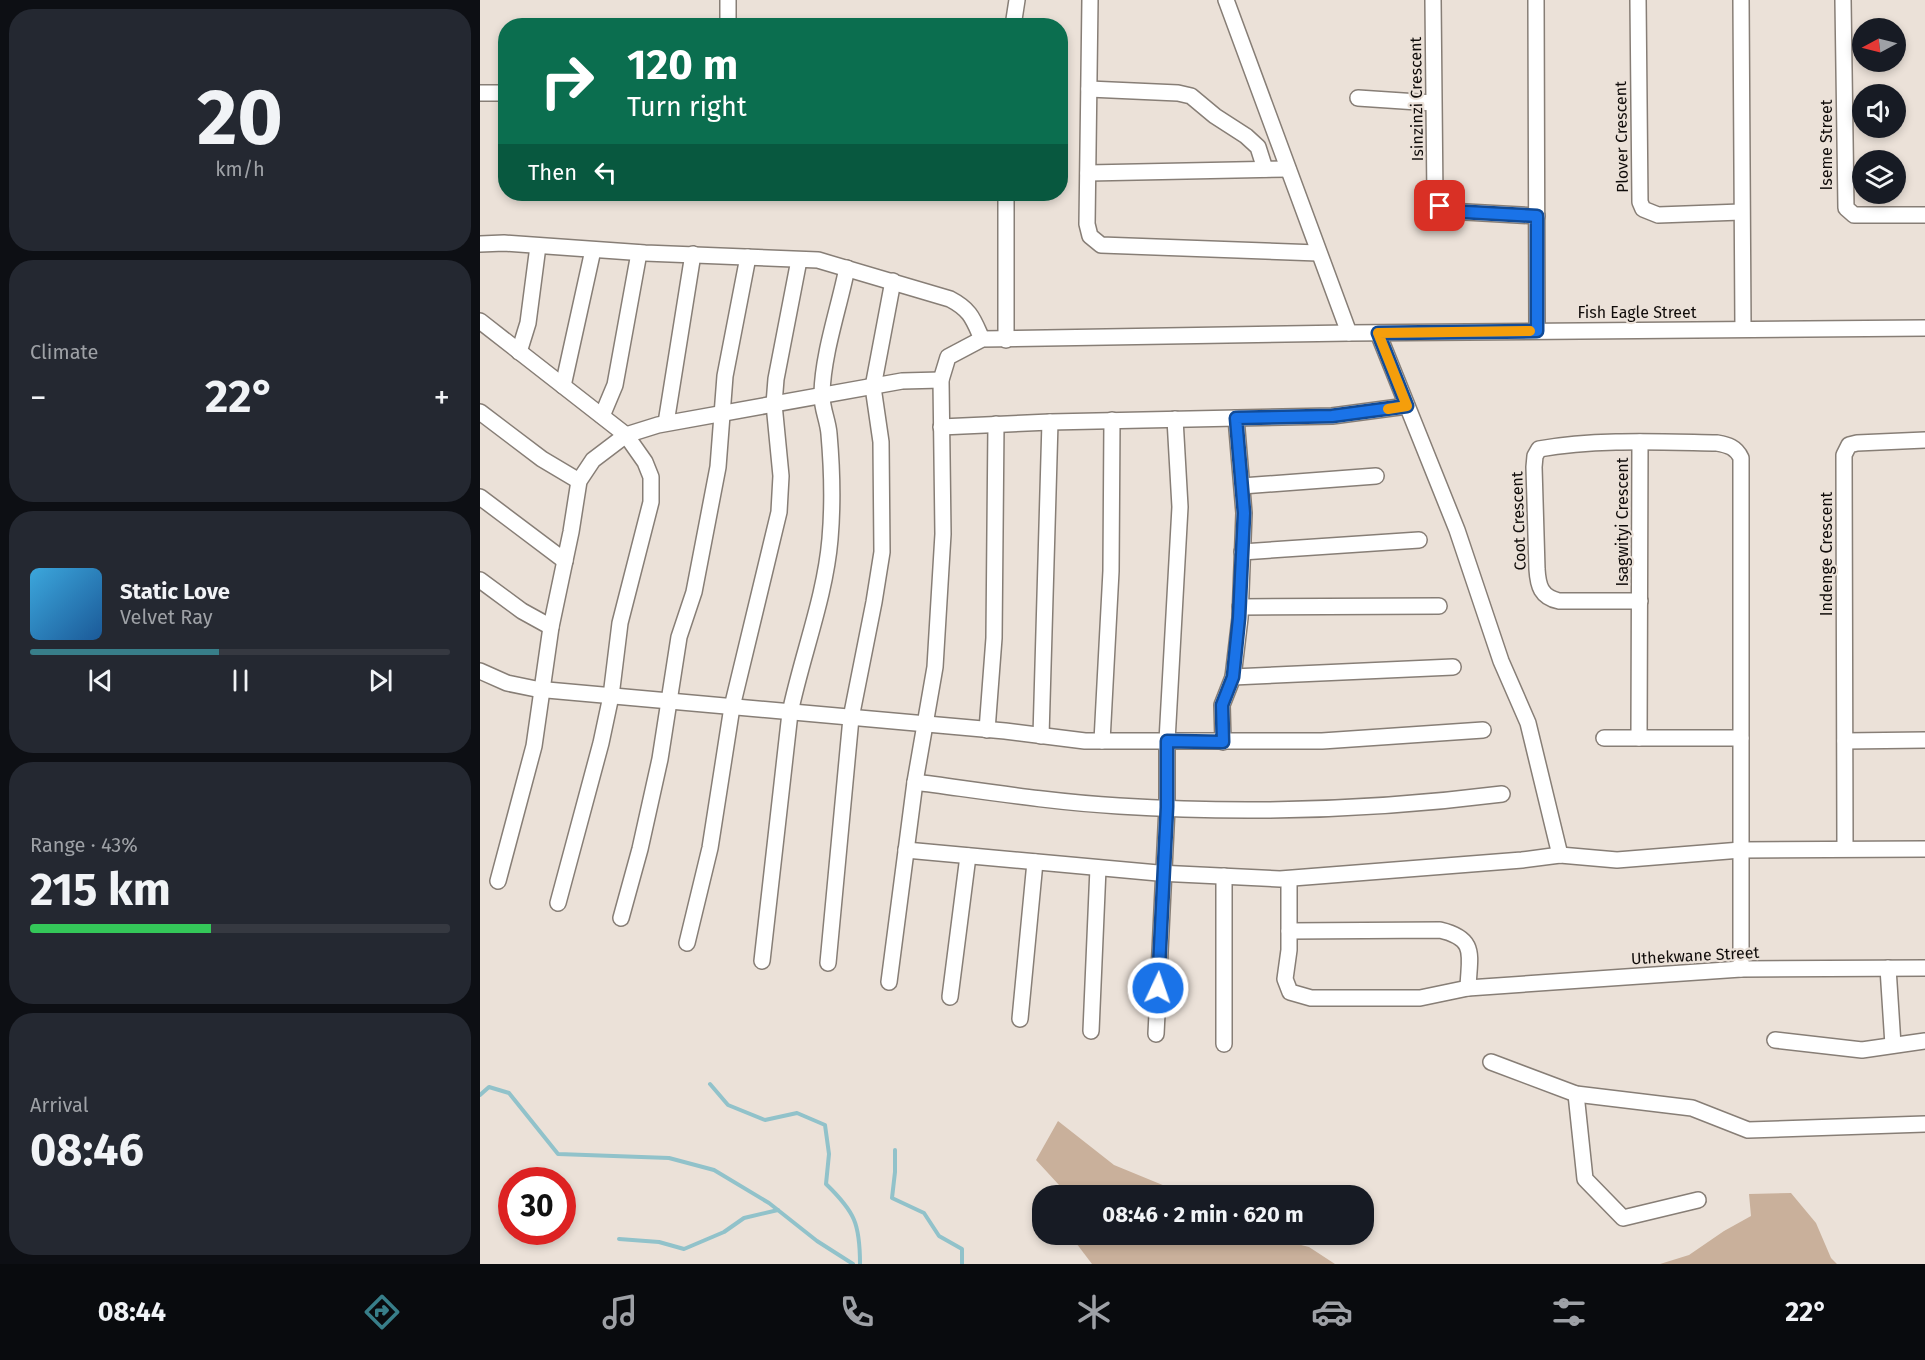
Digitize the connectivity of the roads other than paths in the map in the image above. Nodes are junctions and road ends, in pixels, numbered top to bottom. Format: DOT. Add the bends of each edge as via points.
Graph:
graph roads {
  1 [pos="728,0"];
  2 [pos="1017,0"];
  3 [pos="1090,0"];
  4 [pos="1226,0"];
  5 [pos="1433,0"];
  6 [pos="1536,0"];
  7 [pos="1638,0"];
  8 [pos="1741,0"];
  9 [pos="1843,0"];
  10 [pos="728,18"];
  11 [pos="1015,18"];
  12 [pos="1089,89"];
  13 [pos="480,93"];
  14 [pos="498,93"];
  15 [pos="1358,98"];
  16 [pos="1432,103"];
  17 [pos="1266,169"];
  18 [pos="1288,169"];
  19 [pos="1088,173"];
  20 [pos="1006,201"];
  21 [pos="1742,212"];
  22 [pos="1925,215"];
  23 [pos="1537,216"];
  24 [pos="480,244"];
  25 [pos="538,246"];
  26 [pos="593,250"];
  27 [pos="639,253"];
  28 [pos="693,254"];
  29 [pos="1318,254"];
  30 [pos="748,256"];
  31 [pos="800,260"];
  32 [pos="847,268"];
  33 [pos="893,281"];
  34 [pos="480,321"];
  35 [pos="1925,328"];
  36 [pos="1743,329"];
  37 [pos="1537,331"];
  38 [pos="1349,333"];
  39 [pos="1378,333"];
  40 [pos="982,339"];
  41 [pos="1006,340"];
  42 [pos="519,352"];
  43 [pos="941,380"];
  44 [pos="563,386"];
  45 [pos="873,387"];
  46 [pos="821,396"];
  47 [pos="774,404"];
  48 [pos="1407,406"];
  49 [pos="480,412"];
  50 [pos="720,414"];
  51 [pos="602,416"];
  52 [pos="1236,418"];
  53 [pos="1175,419"];
  54 [pos="1112,420"];
  55 [pos="1050,422"];
  56 [pos="666,423"];
  57 [pos="996,424"];
  58 [pos="941,427"];
  59 [pos="626,435"];
  60 [pos="1925,440"];
  61 [pos="1640,442"];
  62 [pos="1376,476"];
  63 [pos="579,481"];
  64 [pos="1242,486"];
  65 [pos="480,497"];
  66 [pos="1419,540"];
  67 [pos="1242,552"];
  68 [pos="565,561"];
  69 [pos="480,580"];
  70 [pos="1640,601"];
  71 [pos="1439,606"];
  72 [pos="1240,607"];
  73 [pos="551,627"];
  74 [pos="1453,667"];
  75 [pos="481,677"];
  76 [pos="1233,677"];
  77 [pos="543,690"];
  78 [pos="610,696"];
  79 [pos="668,701"];
  80 [pos="732,707"];
  81 [pos="790,713"];
  82 [pos="851,718"];
  83 [pos="924,725"];
  84 [pos="987,730"];
  85 [pos="1483,730"];
  86 [pos="1041,736"];
  87 [pos="1604,738"];
  88 [pos="1639,738"];
  89 [pos="1741,738"];
  90 [pos="1925,740"];
  91 [pos="1102,741"];
  92 [pos="1167,741"];
  93 [pos="1845,741"];
  94 [pos="1223,742"];
  95 [pos="915,782"];
  96 [pos="1502,794"];
  97 [pos="1167,807"];
  98 [pos="1845,848"];
  99 [pos="1925,849"];
  100 [pos="906,850"];
  101 [pos="1742,850"];
  102 [pos="1560,855"];
  103 [pos="968,856"];
  104 [pos="1035,862"];
  105 [pos="1098,868"];
  106 [pos="1164,874"];
  107 [pos="1224,876"];
  108 [pos="1289,879"];
  109 [pos="498,881"];
  110 [pos="558,903"];
  111 [pos="621,918"];
  112 [pos="1289,930"];
  113 [pos="687,943"];
  114 [pos="762,961"];
  115 [pos="828,963"];
  116 [pos="1888,968"];
  117 [pos="1925,968"];
  118 [pos="1741,969"];
  119 [pos="889,982"];
  120 [pos="1468,988"];
  121 [pos="950,997"];
  122 [pos="1020,1019"];
  123 [pos="1091,1030"];
  124 [pos="1156,1034"];
  125 [pos="1775,1041"];
  126 [pos="1925,1041"];
  127 [pos="1224,1044"];
  128 [pos="1893,1045"];
  129 [pos="1491,1062"];
  130 [pos="1576,1094"];
  131 [pos="1925,1124"];
  132 [pos="1698,1200"];
  1 -- 10 [label="street"];
  2 -- 11 [label="street"];
  3 -- 12 [label="street"];
  4 -- 18 [label="street"];
  5 -- 16 [label="street, Isinzinzi Crescent"];
  6 -- 23 [label="street"];
  7 -- 21 [label="street, Plover Crescent" via="1643,209 1658,215"];
  8 -- 21 [label="street"];
  9 -- 22 [label="street, Iseme Street" via="1846,208 1854,215"];
  12 -- 17 [label="street" via="1191,96 1258,147"];
  12 -- 19 [label="street"];
  13 -- 14 [label="street"];
  15 -- 16 [label="street"];
  16 -- 23 [label="street, Isinzinzi Crescent" via="1435,199 1440,206 1448,211"];
  17 -- 18 [label="street"];
  17 -- 19 [label="street"];
  18 -- 29 [label="street"];
  19 -- 29 [label="street" via="1087,224 1090,236 1101,245"];
  20 -- 41 [label="street"];
  21 -- 36 [label="street"];
  23 -- 37 [label="street"];
  24 -- 25 [label="street"];
  25 -- 26 [label="street"];
  25 -- 42 [label="street" via="528,322"];
  26 -- 27 [label="street"];
  26 -- 44 [label="street"];
  27 -- 28 [label="street"];
  27 -- 51 [label="street" via="615,385"];
  28 -- 30 [label="street"];
  28 -- 56 [label="street"];
  29 -- 38 [label="street"];
  30 -- 31 [label="street"];
  30 -- 50 [label="street"];
  31 -- 32 [label="street" via="818,260"];
  31 -- 47 [label="street"];
  32 -- 33 [label="street"];
  32 -- 46 [label="street"];
  33 -- 40 [label="street" via="964,306"];
  33 -- 45 [label="street"];
  34 -- 42 [label="street"];
  35 -- 36 [label="street, Fish Eagle Street"];
  36 -- 37 [label="street, Fish Eagle Street"];
  37 -- 39 [label="street, Fish Eagle Street"];
  38 -- 39 [label="street, Fish Eagle Street"];
  38 -- 41 [label="street, Fish Eagle Street"];
  39 -- 48 [label="street"];
  40 -- 41 [label="street, Fish Eagle Street"];
  40 -- 43 [label="street" via="948,357"];
  42 -- 44 [label="street"];
  43 -- 45 [label="street"];
  43 -- 58 [label="street"];
  44 -- 51 [label="street"];
  45 -- 46 [label="street"];
  45 -- 82 [label="street" via="881,442 882,552"];
  46 -- 47 [label="street"];
  46 -- 81 [label="street" via="829,431 830,539 823,589"];
  47 -- 50 [label="street"];
  47 -- 80 [label="street" via="781,476 779,512"];
  48 -- 52 [label="street" via="1332,416"];
  48 -- 102 [label="street" via="1457,530 1501,661 1528,723"];
  49 -- 63 [label="street" via="542,459"];
  50 -- 56 [label="street"];
  50 -- 79 [label="street" via="718,467"];
  51 -- 59 [label="street"];
  52 -- 53 [label="street"];
  52 -- 64 [label="street"];
  53 -- 54 [label="street"];
  53 -- 92 [label="street" via="1180,507"];
  54 -- 55 [label="street"];
  54 -- 91 [label="street" via="1111,571"];
  55 -- 57 [label="street"];
  55 -- 86 [label="street"];
  56 -- 59 [label="street"];
  57 -- 58 [label="street"];
  57 -- 84 [label="street" via="994,638"];
  58 -- 83 [label="street" via="940,596 935,667"];
  59 -- 63 [label="street" via="593,460"];
  59 -- 78 [label="street" via="651,477 651,502 620,623"];
  60 -- 93 [label="street, Indenge Crescent" via="1857,443 1849,445 1844,455"];
  61 -- 70 [label="street, Isagwityi Crescent"];
  61 -- 70 [label="street, Coot Crescent" via="1539,449 1534,456 1537,569 1543,594 1559,601"];
  61 -- 89 [label="street, Isagwityi Crescent" via="1729,445 1742,458"];
  62 -- 64 [label="street"];
  63 -- 68 [label="street"];
  64 -- 67 [label="street"];
  65 -- 68 [label="street"];
  66 -- 67 [label="street"];
  67 -- 72 [label="street"];
  68 -- 73 [label="street"];
  69 -- 73 [label="street"];
  70 -- 88 [label="street, Isagwityi Crescent"];
  71 -- 72 [label="street"];
  72 -- 76 [label="street"];
  73 -- 77 [label="street"];
  74 -- 76 [label="street"];
  75 -- 77 [label="street"];
  76 -- 94 [label="street" via="1222,705"];
  77 -- 78 [label="street"];
  77 -- 109 [label="street" via="534,746"];
  78 -- 79 [label="street"];
  78 -- 110 [label="street"];
  79 -- 80 [label="street"];
  79 -- 111 [label="street" via="657,771"];
  80 -- 81 [label="street"];
  80 -- 113 [label="street" via="710,848"];
  81 -- 82 [label="street"];
  81 -- 114 [label="street"];
  82 -- 83 [label="street"];
  82 -- 115 [label="street"];
  83 -- 84 [label="street"];
  83 -- 95 [label="street"];
  84 -- 86 [label="street"];
  85 -- 94 [label="street" via="1322,741"];
  86 -- 91 [label="street"];
  87 -- 88 [label="street"];
  88 -- 89 [label="street"];
  89 -- 101 [label="street, Isagwityi Crescent"];
  90 -- 93 [label="street"];
  91 -- 92 [label="street"];
  92 -- 94 [label="street"];
  92 -- 97 [label="street"];
  93 -- 98 [label="street, Indenge Crescent"];
  95 -- 97 [label="street" via="1119,806"];
  95 -- 100 [label="street"];
  96 -- 97 [label="street" via="1418,804"];
  97 -- 106 [label="street"];
  98 -- 99 [label="street"];
  98 -- 101 [label="street"];
  100 -- 103 [label="street"];
  100 -- 119 [label="street"];
  101 -- 102 [label="street" via="1617,860"];
  101 -- 118 [label="street, Isagwityi Crescent"];
  102 -- 108 [label="street"];
  103 -- 104 [label="street"];
  103 -- 121 [label="street"];
  104 -- 105 [label="street"];
  104 -- 122 [label="street"];
  105 -- 106 [label="street"];
  105 -- 123 [label="street"];
  106 -- 107 [label="street"];
  106 -- 124 [label="street"];
  107 -- 108 [label="street"];
  107 -- 127 [label="street"];
  108 -- 112 [label="street"];
  112 -- 120 [label="street" via="1440,930 1456,934 1467,942"];
  112 -- 120 [label="street, Uthekwane Street" via="1285,979 1290,992 1311,998 1420,998"];
  116 -- 117 [label="street, Uthekwane Street"];
  116 -- 118 [label="street, Uthekwane Street"];
  116 -- 128 [label="street"];
  118 -- 120 [label="street, Uthekwane Street"];
  125 -- 128 [label="street" via="1862,1050"];
  126 -- 128 [label="street"];
  129 -- 130 [label="street"];
  130 -- 131 [label="street" via="1680,1105 1748,1130"];
  130 -- 132 [label="street" via="1585,1179 1623,1218"];
}
